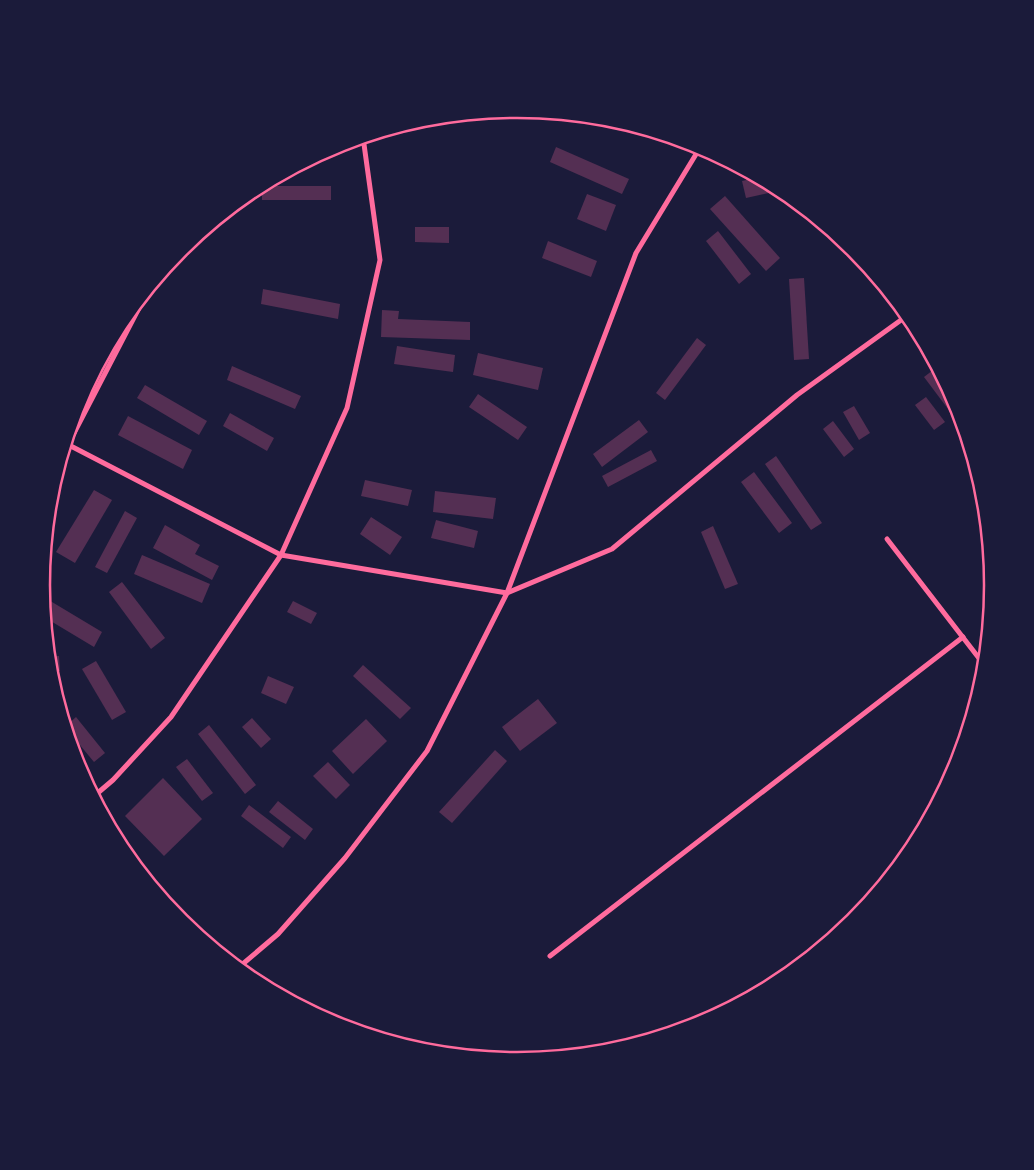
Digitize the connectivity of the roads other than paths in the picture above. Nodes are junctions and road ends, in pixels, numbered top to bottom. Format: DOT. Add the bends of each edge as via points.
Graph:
graph roads {
  1 [pos="364,144"];
  2 [pos="696,154"];
  3 [pos="901,320"];
  4 [pos="131,324"];
  5 [pos="83,413"];
  6 [pos="71,446"];
  7 [pos="887,540"];
  8 [pos="281,555"];
  9 [pos="507,593"];
  10 [pos="963,637"];
  11 [pos="978,657"];
  12 [pos="98,793"];
  13 [pos="550,956"];
  14 [pos="244,963"];
  1 -- 8 [label="street" via="380,260 346,408"];
  2 -- 9 [label="street" via="636,253"];
  3 -- 9 [label="street" via="797,396 612,549"];
  4 -- 5 [label="street"];
  6 -- 8 [label="street"];
  7 -- 10 [label="street"];
  8 -- 9 [label="street"];
  8 -- 12 [label="street" via="171,717"];
  9 -- 14 [label="street" via="428,751 345,858 278,934"];
  10 -- 11 [label="street"];
  10 -- 13 [label="street"];
}
